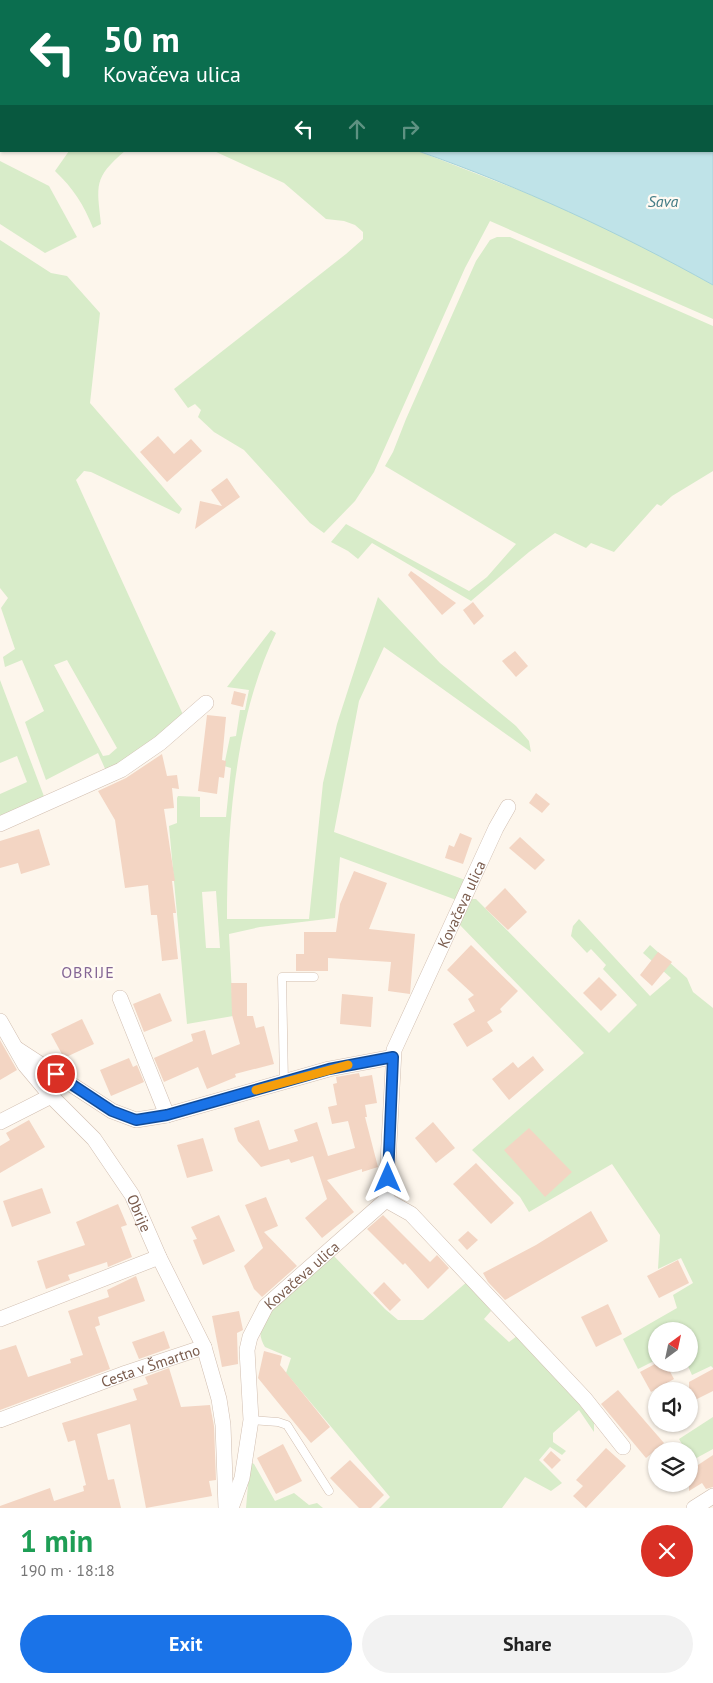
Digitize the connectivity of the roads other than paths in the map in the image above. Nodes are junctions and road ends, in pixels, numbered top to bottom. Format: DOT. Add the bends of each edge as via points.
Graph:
graph roads {
  1 [pos="206,703"];
  2 [pos="508,807"];
  3 [pos="0,824"];
  4 [pos="314,977"];
  5 [pos="120,998"];
  6 [pos="0,1021"];
  7 [pos="16,1048"];
  8 [pos="393,1057"];
  9 [pos="284,1082"];
  10 [pos="51,1096"];
  11 [pos="167,1115"];
  12 [pos="0,1122"];
  13 [pos="386,1200"];
  14 [pos="159,1257"];
  15 [pos="0,1319"];
  16 [pos="204,1346"];
  17 [pos="0,1420"];
  18 [pos="251,1420"];
  19 [pos="623,1447"];
  20 [pos="329,1491"];
  21 [pos="713,1496"];
  22 [pos="226,1508"];
  23 [pos="231,1508"];
  24 [pos="694,1508"];
  1 -- 3 [label="street" via="160,743 121,770"];
  2 -- 8 [label="street, Kovačeva ulica"];
  4 -- 9 [label="lane" via="282,977"];
  5 -- 11 [label="street"];
  6 -- 7 [label="street, Obrije"];
  7 -- 10 [label="street, Obrije" via="25,1065"];
  7 -- 11 [label="street" via="112,1111 136,1120"];
  8 -- 9 [label="street"];
  8 -- 13 [label="street, Kovačeva ulica"];
  9 -- 11 [label="street"];
  10 -- 12 [label="street"];
  10 -- 14 [label="street, Obrije" via="94,1139 132,1195"];
  13 -- 18 [label="street, Kovačeva ulica" via="266,1306 247,1350"];
  13 -- 19 [label="street" via="411,1214 584,1399"];
  14 -- 15 [label="street"];
  14 -- 16 [label="street, Obrije"];
  16 -- 17 [label="street, Cesta v Šmartno"];
  16 -- 22 [label="street, Cesta v Šmartno" via="223,1425"];
  18 -- 20 [label="lane" via="286,1425"];
  18 -- 23 [label="street, Kovačeva ulica" via="242,1478"];
  21 -- 24 [label="street"];
}
